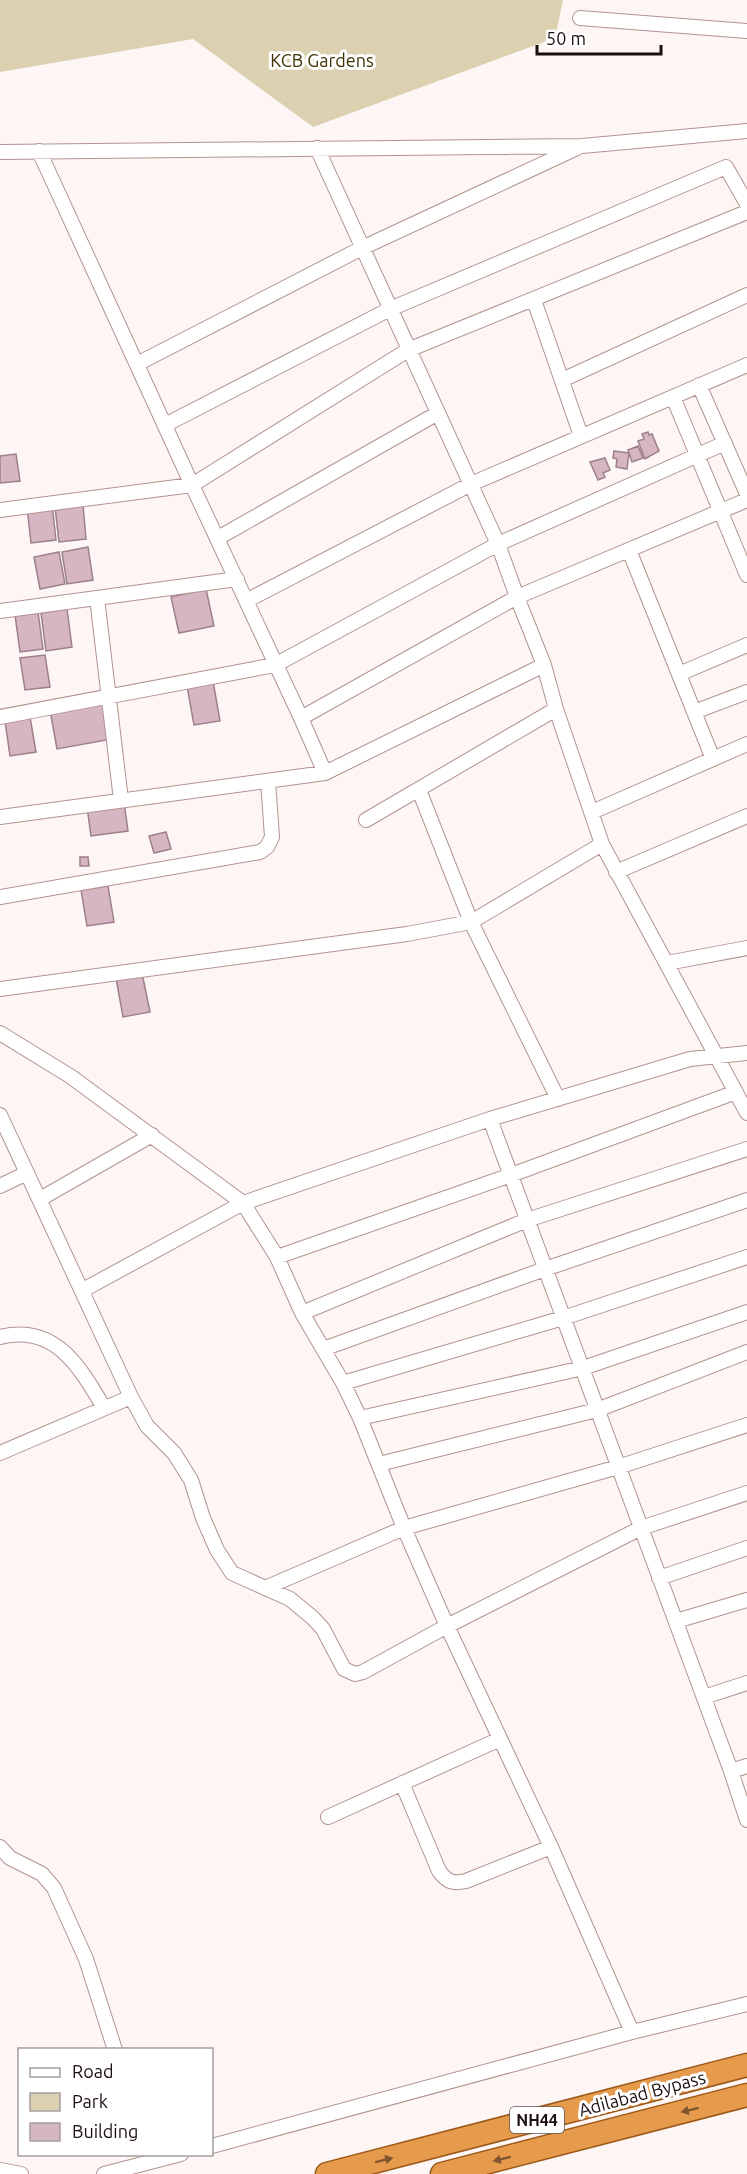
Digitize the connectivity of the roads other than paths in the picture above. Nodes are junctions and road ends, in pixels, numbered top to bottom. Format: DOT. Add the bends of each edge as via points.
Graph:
graph roads {
  1 [pos="580,18"];
  2 [pos="747,31"];
  3 [pos="747,131"];
  4 [pos="582,146"];
  5 [pos="317,148"];
  6 [pos="39,151"];
  7 [pos="0,152"];
  8 [pos="747,204"];
  9 [pos="747,212"];
  10 [pos="362,248"];
  11 [pos="747,295"];
  12 [pos="534,300"];
  13 [pos="390,309"];
  14 [pos="408,350"];
  15 [pos="137,364"];
  16 [pos="747,365"];
  17 [pos="562,380"];
  18 [pos="699,385"];
  19 [pos="673,397"];
  20 [pos="438,413"];
  21 [pos="165,425"];
  22 [pos="581,436"];
  23 [pos="725,443"];
  24 [pos="697,455"];
  25 [pos="471,484"];
  26 [pos="192,485"];
  27 [pos="747,494"];
  28 [pos="747,500"];
  29 [pos="0,510"];
  30 [pos="721,511"];
  31 [pos="218,538"];
  32 [pos="498,544"];
  33 [pos="629,550"];
  34 [pos="747,575"];
  35 [pos="237,579"];
  36 [pos="517,597"];
  37 [pos="97,598"];
  38 [pos="246,601"];
  39 [pos="0,611"];
  40 [pos="747,645"];
  41 [pos="275,665"];
  42 [pos="544,665"];
  43 [pos="679,674"];
  44 [pos="747,692"];
  45 [pos="109,696"];
  46 [pos="556,709"];
  47 [pos="694,712"];
  48 [pos="0,717"];
  49 [pos="301,718"];
  50 [pos="747,744"];
  51 [pos="713,759"];
  52 [pos="325,773"];
  53 [pos="268,781"];
  54 [pos="419,790"];
  55 [pos="121,800"];
  56 [pos="592,812"];
  57 [pos="747,816"];
  58 [pos="0,817"];
  59 [pos="366,820"];
  60 [pos="602,844"];
  61 [pos="616,872"];
  62 [pos="0,897"];
  63 [pos="471,922"];
  64 [pos="747,948"];
  65 [pos="667,963"];
  66 [pos="0,990"];
  67 [pos="0,1033"];
  68 [pos="747,1053"];
  69 [pos="717,1057"];
  70 [pos="736,1092"];
  71 [pos="558,1099"];
  72 [pos="747,1113"];
  73 [pos="0,1115"];
  74 [pos="490,1119"];
  75 [pos="152,1135"];
  76 [pos="747,1149"];
  77 [pos="27,1173"];
  78 [pos="511,1175"];
  79 [pos="0,1186"];
  80 [pos="40,1199"];
  81 [pos="747,1200"];
  82 [pos="243,1203"];
  83 [pos="527,1220"];
  84 [pos="277,1257"];
  85 [pos="747,1257"];
  86 [pos="545,1269"];
  87 [pos="83,1290"];
  88 [pos="747,1312"];
  89 [pos="303,1313"];
  90 [pos="563,1318"];
  91 [pos="0,1336"];
  92 [pos="323,1349"];
  93 [pos="747,1352"];
  94 [pos="584,1368"];
  95 [pos="343,1383"];
  96 [pos="131,1397"];
  97 [pos="104,1408"];
  98 [pos="597,1410"];
  99 [pos="360,1418"];
  100 [pos="747,1425"];
  101 [pos="0,1453"];
  102 [pos="379,1464"];
  103 [pos="618,1467"];
  104 [pos="747,1493"];
  105 [pos="404,1528"];
  106 [pos="641,1528"];
  107 [pos="747,1548"];
  108 [pos="659,1578"];
  109 [pos="265,1588"];
  110 [pos="747,1600"];
  111 [pos="676,1622"];
  112 [pos="447,1626"];
  113 [pos="747,1683"];
  114 [pos="704,1697"];
  115 [pos="500,1739"];
  116 [pos="747,1766"];
  117 [pos="731,1771"];
  118 [pos="402,1784"];
  119 [pos="328,1817"];
  120 [pos="747,1820"];
  121 [pos="0,1847"];
  122 [pos="551,1847"];
  123 [pos="747,2004"];
  124 [pos="632,2032"];
  125 [pos="115,2048"];
  126 [pos="747,2065"];
  127 [pos="747,2095"];
  128 [pos="213,2146"];
  129 [pos="166,2156"];
  130 [pos="144,2159"];
  131 [pos="0,2169"];
  132 [pos="21,2174"];
  133 [pos="104,2174"];
  134 [pos="327,2174"];
  135 [pos="442,2174"];
  1 -- 2 [label="street"];
  3 -- 4 [label="street"];
  4 -- 5 [label="street"];
  4 -- 10 [label="street"];
  5 -- 6 [label="street"];
  5 -- 10 [label="street"];
  6 -- 7 [label="street"];
  6 -- 15 [label="street"];
  8 -- 13 [label="street" via="726,167"];
  9 -- 12 [label="street"];
  10 -- 13 [label="street"];
  10 -- 15 [label="street"];
  11 -- 17 [label="street"];
  12 -- 14 [label="street"];
  12 -- 17 [label="street"];
  13 -- 14 [label="street"];
  13 -- 21 [label="street"];
  14 -- 20 [label="street"];
  14 -- 26 [label="street"];
  15 -- 21 [label="street"];
  16 -- 18 [label="street"];
  17 -- 22 [label="street"];
  18 -- 19 [label="street"];
  18 -- 23 [label="street"];
  19 -- 22 [label="street"];
  19 -- 24 [label="street"];
  20 -- 25 [label="street"];
  20 -- 31 [label="street"];
  21 -- 26 [label="street"];
  22 -- 25 [label="street"];
  23 -- 24 [label="street"];
  23 -- 27 [label="street"];
  24 -- 30 [label="street"];
  24 -- 32 [label="street"];
  25 -- 32 [label="street"];
  25 -- 38 [label="street"];
  26 -- 29 [label="street"];
  26 -- 31 [label="street"];
  28 -- 30 [label="street"];
  30 -- 33 [label="street"];
  30 -- 34 [label="street"];
  31 -- 35 [label="street"];
  32 -- 36 [label="street"];
  32 -- 41 [label="street"];
  33 -- 36 [label="street"];
  33 -- 43 [label="street"];
  35 -- 37 [label="street"];
  35 -- 38 [label="street"];
  36 -- 42 [label="street"];
  36 -- 49 [label="street"];
  37 -- 39 [label="street"];
  37 -- 45 [label="street"];
  38 -- 41 [label="street"];
  40 -- 43 [label="street"];
  41 -- 45 [label="street"];
  41 -- 49 [label="street"];
  42 -- 46 [label="street"];
  42 -- 52 [label="street"];
  43 -- 47 [label="street"];
  44 -- 47 [label="street"];
  45 -- 48 [label="street"];
  45 -- 55 [label="street"];
  46 -- 54 [label="street"];
  46 -- 56 [label="street"];
  47 -- 51 [label="street"];
  49 -- 52 [label="street"];
  50 -- 51 [label="street"];
  51 -- 56 [label="street"];
  52 -- 53 [label="street"];
  53 -- 55 [label="street"];
  53 -- 62 [label="street" via="272,837 260,852"];
  54 -- 59 [label="street"];
  54 -- 63 [label="street"];
  55 -- 58 [label="street"];
  56 -- 60 [label="street"];
  57 -- 61 [label="street"];
  60 -- 61 [label="street"];
  60 -- 63 [label="street"];
  61 -- 65 [label="street"];
  63 -- 66 [label="street"];
  63 -- 71 [label="street"];
  64 -- 65 [label="street"];
  65 -- 69 [label="street"];
  67 -- 75 [label="street" via="70,1076"];
  68 -- 69 [label="street"];
  69 -- 70 [label="street"];
  69 -- 71 [label="street" via="690,1059"];
  70 -- 72 [label="street"];
  70 -- 78 [label="street"];
  71 -- 74 [label="street"];
  73 -- 77 [label="street"];
  74 -- 78 [label="street"];
  74 -- 82 [label="street"];
  75 -- 80 [label="street"];
  75 -- 82 [label="street"];
  76 -- 83 [label="street"];
  77 -- 79 [label="street"];
  77 -- 80 [label="street"];
  78 -- 83 [label="street"];
  78 -- 84 [label="street"];
  80 -- 87 [label="street"];
  81 -- 86 [label="street"];
  82 -- 84 [label="street"];
  82 -- 87 [label="street"];
  83 -- 86 [label="street"];
  83 -- 89 [label="street"];
  84 -- 89 [label="street"];
  85 -- 90 [label="street"];
  86 -- 90 [label="street"];
  86 -- 92 [label="street"];
  87 -- 96 [label="street"];
  88 -- 94 [label="street"];
  89 -- 92 [label="street"];
  90 -- 94 [label="street"];
  90 -- 95 [label="street"];
  91 -- 97 [label="street" via="34,1335 58,1346 74,1362"];
  92 -- 95 [label="street"];
  93 -- 98 [label="street"];
  94 -- 98 [label="street"];
  94 -- 99 [label="street"];
  95 -- 99 [label="street"];
  96 -- 97 [label="street"];
  96 -- 109 [label="street" via="147,1426 174,1453 191,1480 212,1540 232,1573"];
  97 -- 101 [label="street"];
  98 -- 102 [label="street"];
  98 -- 103 [label="street"];
  99 -- 102 [label="street"];
  100 -- 103 [label="street"];
  102 -- 105 [label="street"];
  103 -- 105 [label="street"];
  103 -- 106 [label="street"];
  104 -- 106 [label="street"];
  105 -- 109 [label="street"];
  105 -- 112 [label="street"];
  106 -- 108 [label="street"];
  106 -- 112 [label="street"];
  107 -- 108 [label="street"];
  108 -- 111 [label="street"];
  109 -- 112 [label="street" via="290,1599 313,1618 329,1638 341,1665 355,1674"];
  110 -- 111 [label="street"];
  111 -- 114 [label="street"];
  112 -- 115 [label="street"];
  113 -- 114 [label="street"];
  114 -- 117 [label="street"];
  115 -- 118 [label="street"];
  115 -- 122 [label="street"];
  116 -- 117 [label="street"];
  117 -- 120 [label="street"];
  118 -- 119 [label="street"];
  118 -- 122 [label="street" via="446,1880 466,1881"];
  121 -- 125 [label="street" via="10,1858 42,1874 54,1888 86,1959"];
  122 -- 124 [label="street"];
  123 -- 124 [label="street"];
  124 -- 128 [label="street"];
  134 -- 126 [label="highway, Adilabad Bypass / NH44, one-way"];
  127 -- 135 [label="highway, Adilabad Bypass / NH44, one-way"];
  129 -- 130 [label="street"];
  130 -- 133 [label="street"];
  131 -- 132 [label="street"];
}
